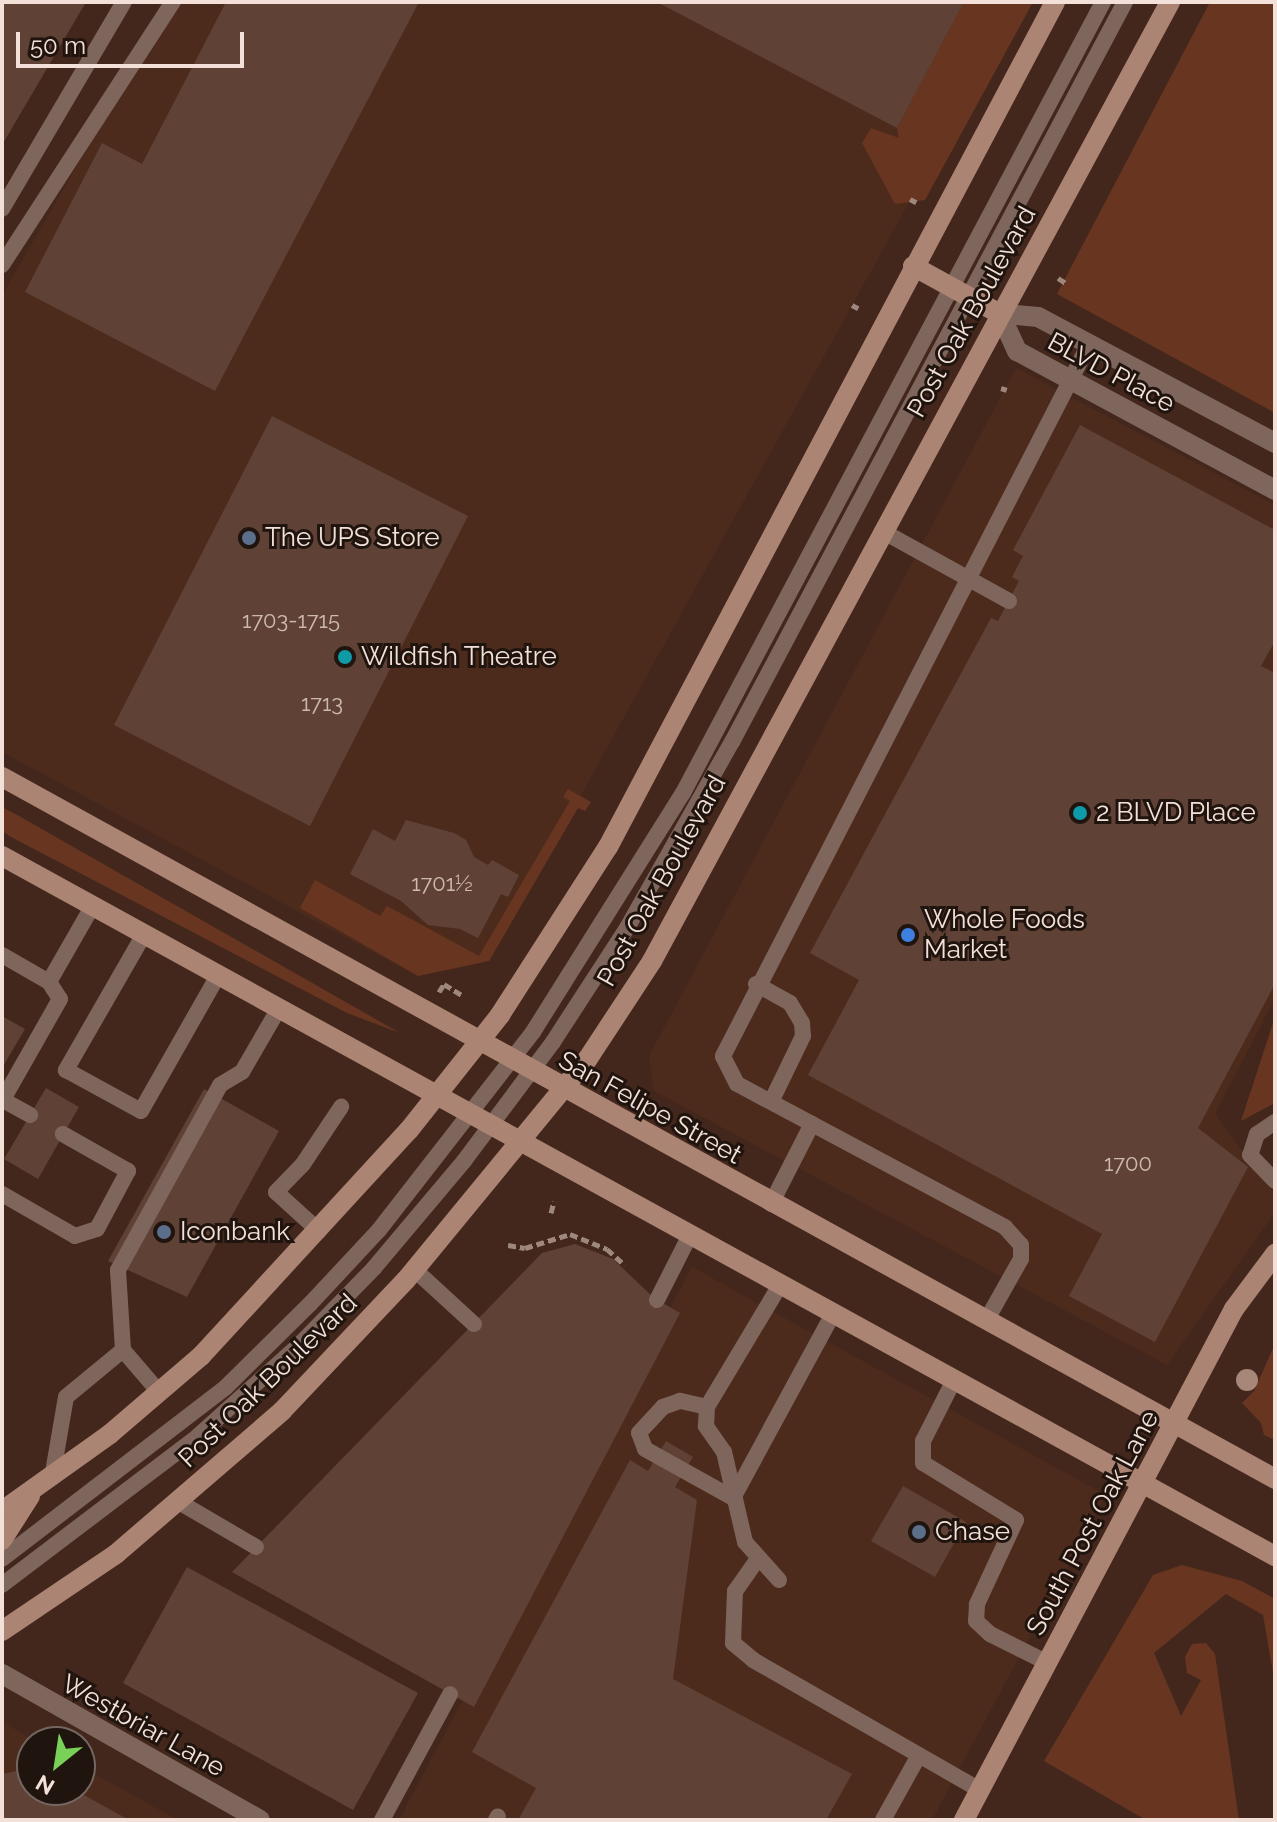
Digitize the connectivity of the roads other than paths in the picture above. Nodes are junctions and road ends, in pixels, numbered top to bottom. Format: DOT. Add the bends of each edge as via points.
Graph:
graph roads {
  1 [pos="124,2"];
  2 [pos="173,2"];
  3 [pos="1055,2"];
  4 [pos="1103,2"];
  5 [pos="1125,2"];
  6 [pos="1170,2"];
  7 [pos="2,209"];
  8 [pos="2,265"];
  9 [pos="913,266"];
  10 [pos="960,292"];
  11 [pos="1000,314"];
  12 [pos="1089,344"];
  13 [pos="1070,380"];
  14 [pos="1275,443"];
  15 [pos="1275,490"];
  16 [pos="882,531"];
  17 [pos="967,577"];
  18 [pos="1009,601"];
  19 [pos="2,777"];
  20 [pos="2,856"];
  21 [pos="92,907"];
  22 [pos="143,936"];
  23 [pos="2,955"];
  24 [pos="217,977"];
  25 [pos="49,982"];
  26 [pos="756,984"];
  27 [pos="278,1010"];
  28 [pos="478,1043"];
  29 [pos="511,1061"];
  30 [pos="531,1072"];
  31 [pos="564,1090"];
  32 [pos="436,1096"];
  33 [pos="2,1100"];
  34 [pos="771,1102"];
  35 [pos="341,1107"];
  36 [pos="30,1115"];
  37 [pos="470,1115"];
  38 [pos="1275,1122"];
  39 [pos="812,1124"];
  40 [pos="490,1126"];
  41 [pos="63,1134"];
  42 [pos="522,1143"];
  43 [pos="1275,1181"];
  44 [pos="2,1194"];
  45 [pos="771,1204"];
  46 [pos="319,1231"];
  47 [pos="690,1235"];
  48 [pos="1275,1254"];
  49 [pos="415,1270"];
  50 [pos="780,1285"];
  51 [pos="657,1300"];
  52 [pos="833,1314"];
  53 [pos="986,1321"];
  54 [pos="474,1324"];
  55 [pos="123,1350"];
  56 [pos="954,1380"];
  57 [pos="159,1392"];
  58 [pos="707,1407"];
  59 [pos="1175,1424"];
  60 [pos="52,1478"];
  61 [pos="1275,1479"];
  62 [pos="1145,1483"];
  63 [pos="34,1491"];
  64 [pos="733,1498"];
  65 [pos="179,1502"];
  66 [pos="2,1511"];
  67 [pos="2,1540"];
  68 [pos="256,1547"];
  69 [pos="1275,1556"];
  70 [pos="2,1559"];
  71 [pos="757,1560"];
  72 [pos="779,1580"];
  73 [pos="2,1585"];
  74 [pos="2,1631"];
  75 [pos="1048,1663"];
  76 [pos="2,1674"];
  77 [pos="450,1694"];
  78 [pos="919,1755"];
  79 [pos="980,1790"];
  80 [pos="260,1820"];
  81 [pos="382,1820"];
  82 [pos="883,1820"];
  83 [pos="964,1820"];
  1 -- 7 [label="lane"];
  2 -- 8 [label="lane"];
  3 -- 9 [label="main road"];
  4 -- 10 [label="lane"];
  5 -- 10 [label="lane"];
  6 -- 11 [label="main road, Post Oak Boulevard"];
  9 -- 10 [label="main road"];
  9 -- 28 [label="main road" via="608,847"];
  10 -- 11 [label="main road"];
  10 -- 29 [label="lane" via="676,806 601,931"];
  10 -- 30 [label="lane" via="717,769 617,944"];
  11 -- 12 [label="street, BLVD Place" via="1038,317"];
  11 -- 13 [label="street, BLVD Place" via="1017,351"];
  11 -- 16 [label="main road, Post Oak Boulevard"];
  12 -- 13 [label="lane"];
  12 -- 14 [label="street, BLVD Place"];
  13 -- 15 [label="street, BLVD Place"];
  13 -- 17 [label="lane"];
  16 -- 17 [label="lane"];
  16 -- 31 [label="main road, Post Oak Boulevard" via="652,961"];
  17 -- 18 [label="lane"];
  17 -- 26 [label="lane"];
  19 -- 28 [label="main road, San Felipe Street"];
  20 -- 21 [label="main road"];
  21 -- 22 [label="main road"];
  21 -- 25 [label="lane"];
  22 -- 24 [label="main road"];
  22 -- 24 [label="lane" via="66,1070 141,1111"];
  23 -- 25 [label="lane"];
  24 -- 27 [label="main road"];
  25 -- 33 [label="lane" via="60,999"];
  26 -- 34 [label="lane" via="790,1003 802,1023 803,1036"];
  26 -- 34 [label="lane" via="723,1056 737,1084"];
  27 -- 32 [label="main road"];
  27 -- 55 [label="lane" via="242,1072 220,1085 118,1270"];
  28 -- 29 [label="main road, San Felipe Street"];
  28 -- 32 [label="main road"];
  29 -- 30 [label="main road, San Felipe Street"];
  29 -- 37 [label="lane"];
  30 -- 31 [label="main road, San Felipe Street"];
  30 -- 40 [label="lane"];
  31 -- 42 [label="main road, Post Oak Boulevard"];
  31 -- 45 [label="main road, San Felipe Street"];
  32 -- 37 [label="main road"];
  32 -- 46 [label="main road"];
  33 -- 36 [label="lane"];
  34 -- 39 [label="lane"];
  35 -- 46 [label="lane" via="303,1164 276,1192"];
  37 -- 40 [label="main road"];
  37 -- 70 [label="lane" via="379,1230 226,1387"];
  38 -- 43 [label="lane" via="1257,1134 1250,1155"];
  39 -- 45 [label="lane"];
  39 -- 53 [label="lane" via="1005,1227 1021,1245 1021,1259"];
  40 -- 42 [label="main road"];
  40 -- 73 [label="lane" via="374,1268 298,1346 198,1436"];
  41 -- 44 [label="lane" via="128,1171 97,1229 75,1236"];
  42 -- 47 [label="main road"];
  42 -- 49 [label="main road, Post Oak Boulevard"];
  45 -- 53 [label="main road, San Felipe Street"];
  46 -- 57 [label="main road"];
  47 -- 50 [label="main road"];
  47 -- 51 [label="lane"];
  48 -- 59 [label="main road, South Post Oak Lane" via="1234,1309"];
  49 -- 54 [label="lane"];
  49 -- 65 [label="main road, Post Oak Boulevard" via="282,1411"];
  50 -- 52 [label="main road"];
  50 -- 58 [label="lane"];
  52 -- 56 [label="main road"];
  52 -- 64 [label="lane"];
  53 -- 59 [label="main road, San Felipe Street"];
  55 -- 57 [label="lane"];
  55 -- 60 [label="lane" via="66,1397"];
  56 -- 62 [label="main road"];
  56 -- 75 [label="lane" via="923,1441 923,1463 1016,1520 977,1604 976,1621 990,1634"];
  57 -- 60 [label="main road"];
  58 -- 64 [label="lane" via="706,1426 724,1452"];
  58 -- 64 [label="lane" via="680,1401 663,1407 639,1433 645,1449"];
  59 -- 61 [label="main road, San Felipe Street"];
  59 -- 62 [label="main road, South Post Oak Lane"];
  60 -- 63 [label="main road"];
  62 -- 69 [label="main road"];
  62 -- 75 [label="main road, South Post Oak Lane"];
  63 -- 66 [label="main road"];
  63 -- 67 [label="main road"];
  64 -- 71 [label="lane" via="745,1542"];
  65 -- 68 [label="lane"];
  65 -- 74 [label="main road, Post Oak Boulevard" via="116,1554"];
  71 -- 72 [label="lane"];
  71 -- 78 [label="lane" via="735,1591 733,1643 753,1660"];
  75 -- 79 [label="main road, South Post Oak Lane"];
  76 -- 80 [label="street, Westbriar Lane"];
  77 -- 81 [label="lane"];
  78 -- 79 [label="lane"];
  78 -- 82 [label="lane"];
  79 -- 83 [label="main road, South Post Oak Lane"];
}
